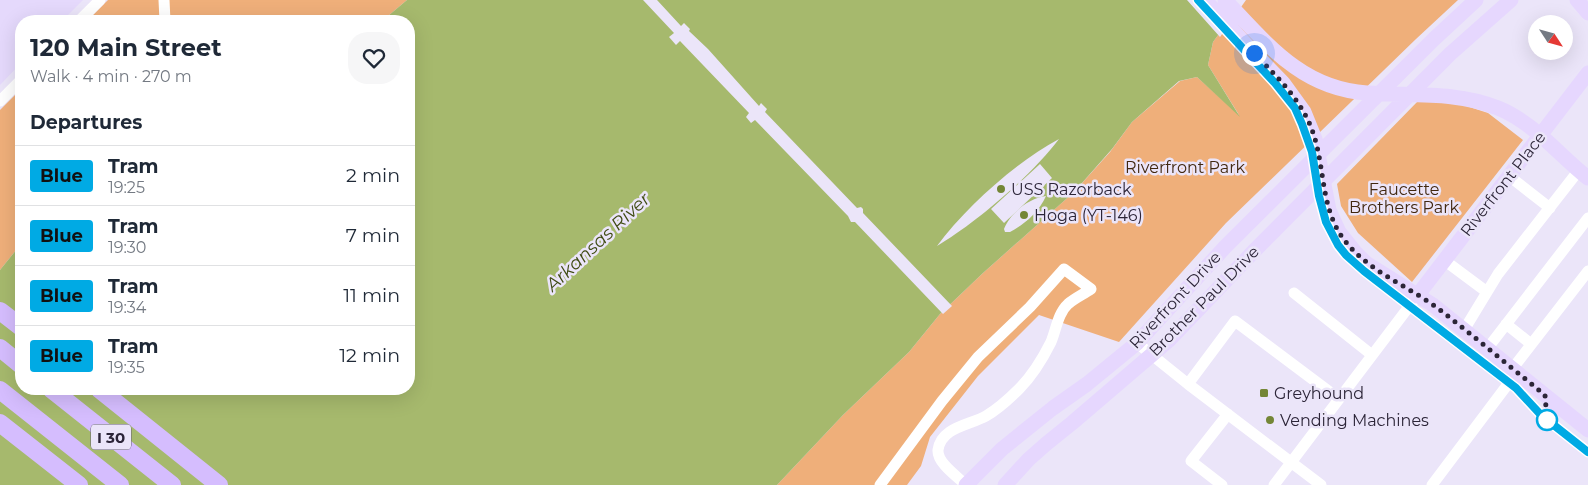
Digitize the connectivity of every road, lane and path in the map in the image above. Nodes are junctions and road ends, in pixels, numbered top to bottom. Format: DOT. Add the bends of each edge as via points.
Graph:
graph roads {
  1 [pos="100,0"];
  2 [pos="164,0"];
  3 [pos="1205,0"];
  4 [pos="1225,0"];
  5 [pos="1476,0"];
  6 [pos="1511,0"];
  7 [pos="85,15"];
  8 [pos="165,15"];
  9 [pos="1586,80"];
  10 [pos="15,86"];
  11 [pos="0,101"];
  12 [pos="1540,136"];
  13 [pos="1583,174"];
  14 [pos="1509,176"];
  15 [pos="1550,208"];
  16 [pos="1588,219"];
  17 [pos="1444,260"];
  18 [pos="1588,270"];
  19 [pos="1487,292"];
  20 [pos="1294,293"];
  21 [pos="1417,296"];
  22 [pos="0,310"];
  23 [pos="15,322"];
  24 [pos="1506,324"];
  25 [pos="1464,330"];
  26 [pos="1138,343"];
  27 [pos="1531,344"];
  28 [pos="0,348"];
  29 [pos="1487,348"];
  30 [pos="1153,354"];
  31 [pos="1372,355"];
  32 [pos="15,360"];
  33 [pos="1515,370"];
  34 [pos="1188,384"];
  35 [pos="0,390"];
  36 [pos="59,395"];
  37 [pos="106,395"];
  38 [pos="1339,399"];
  39 [pos="1228,414"];
  40 [pos="0,423"];
  41 [pos="1588,430"];
  42 [pos="1291,462"];
  43 [pos="79,485"];
  44 [pos="120,485"];
  45 [pos="172,485"];
  46 [pos="219,485"];
  47 [pos="880,485"];
  48 [pos="966,485"];
  49 [pos="1006,485"];
  50 [pos="1222,485"];
  51 [pos="1274,485"];
  52 [pos="1321,485"];
  53 [pos="1432,485"];
  1 -- 7 [label="street"];
  2 -- 8 [label="street"];
  3 -- 21 [label="main road" via="1283,83 1304,112 1315,139 1326,198 1339,232 1366,263"];
  4 -- 12 [label="main road" via="1288,63 1329,86 1367,93 1473,100 1500,108"];
  5 -- 26 [label="main road, Riverfront Drive" via="1225,247"];
  6 -- 30 [label="main road, Brother Paul Drive" via="1450,54"];
  9 -- 12 [label="main road, Riverfront Place"];
  10 -- 11 [label="street"];
  12 -- 13 [label="main road"];
  12 -- 14 [label="main road, Riverfront Place"];
  13 -- 15 [label="street"];
  14 -- 15 [label="street"];
  14 -- 17 [label="main road, Riverfront Place"];
  15 -- 19 [label="street"];
  16 -- 24 [label="street"];
  17 -- 19 [label="street"];
  17 -- 21 [label="main road, Riverfront Place"];
  18 -- 27 [label="street"];
  19 -- 25 [label="street"];
  20 -- 31 [label="street"];
  21 -- 25 [label="main road"];
  21 -- 31 [label="street"];
  22 -- 23 [label="highway"];
  24 -- 27 [label="street"];
  24 -- 29 [label="street"];
  25 -- 29 [label="main road"];
  26 -- 30 [label="street"];
  26 -- 48 [label="main road, Riverfront Drive" via="1002,449"];
  27 -- 33 [label="street"];
  28 -- 32 [label="highway"];
  29 -- 33 [label="main road"];
  30 -- 34 [label="street"];
  30 -- 49 [label="main road, Brother Paul Drive" via="1029,459"];
  31 -- 38 [label="street"];
  33 -- 41 [label="main road"];
  33 -- 53 [label="street"];
  34 -- 38 [label="street" via="1235,321"];
  34 -- 39 [label="street"];
  35 -- 44 [label="highway, I 30"];
  36 -- 45 [label="highway, I 30"];
  37 -- 46 [label="highway"];
  38 -- 42 [label="street"];
  39 -- 42 [label="street"];
  39 -- 50 [label="street" via="1191,462"];
  40 -- 43 [label="highway"];
  42 -- 51 [label="street"];
  42 -- 52 [label="street"];
  47 -- 48 [label="street" via="978,357 1064,269 1091,290 1063,310 1051,342 1020,389 985,416 950,431 942,439 938,450 941,460"];
}
